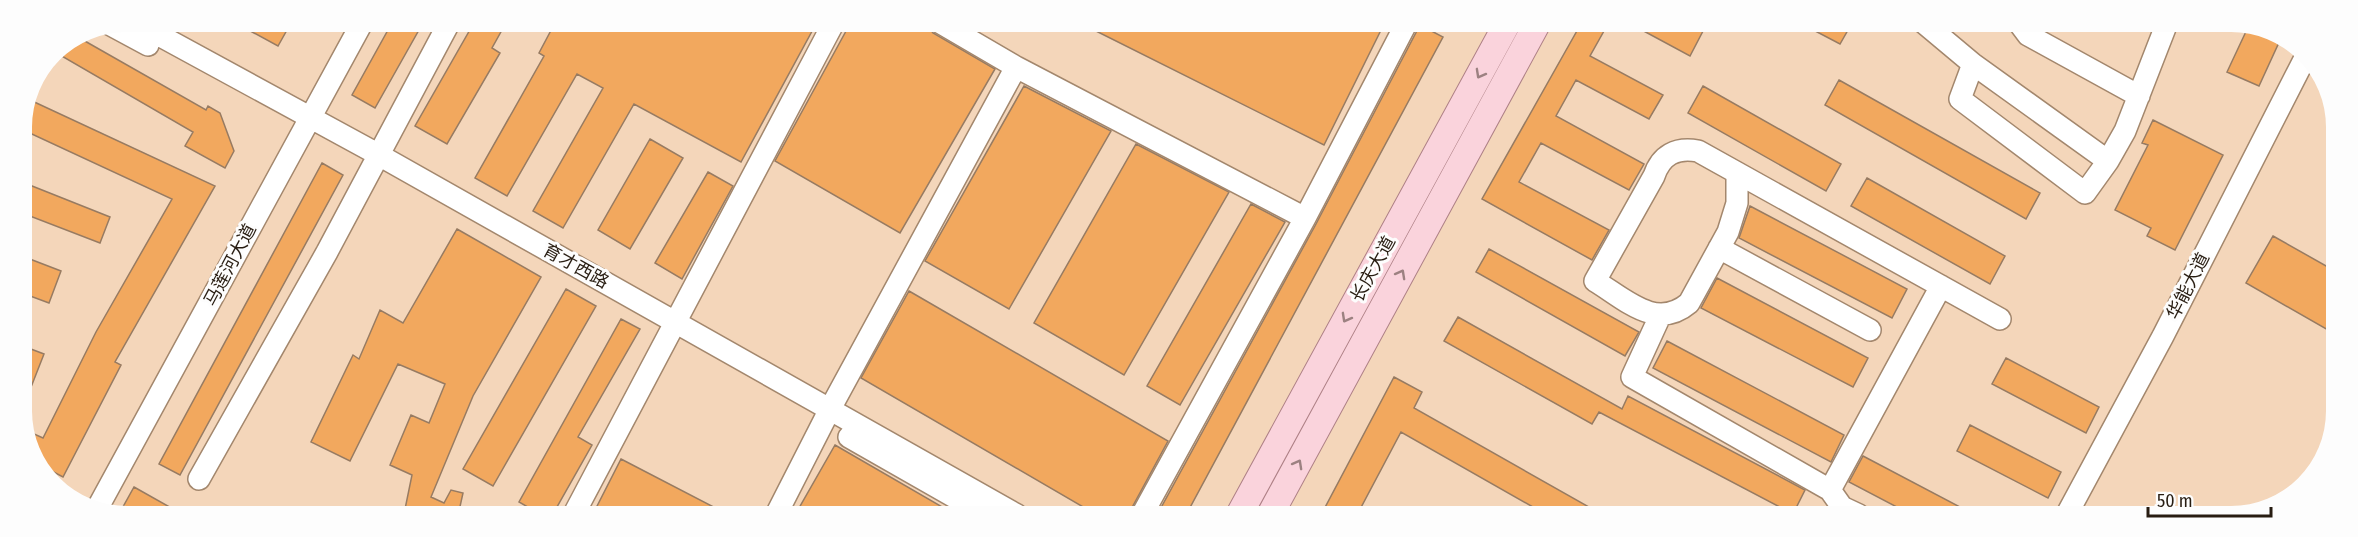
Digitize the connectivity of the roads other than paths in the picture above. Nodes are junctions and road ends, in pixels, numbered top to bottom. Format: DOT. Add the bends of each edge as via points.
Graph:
graph roads {
  1 [pos="124,31"];
  2 [pos="150,31"];
  3 [pos="342,31"];
  4 [pos="357,31"];
  5 [pos="445,31"];
  6 [pos="829,31"];
  7 [pos="954,31"];
  8 [pos="1402,31"];
  9 [pos="1516,31"];
  10 [pos="1516,31"];
  11 [pos="1934,31"];
  12 [pos="2026,31"];
  13 [pos="2164,31"];
  14 [pos="2302,63"];
  15 [pos="1973,64"];
  16 [pos="1016,67"];
  17 [pos="2310,74"];
  18 [pos="2139,96"];
  19 [pos="301,120"];
  20 [pos="375,161"];
  21 [pos="2108,161"];
  22 [pos="1737,173"];
  23 [pos="1305,218"];
  24 [pos="1719,248"];
  25 [pos="1941,286"];
  26 [pos="1660,316"];
  27 [pos="2000,319"];
  28 [pos="670,328"];
  29 [pos="1870,330"];
  30 [pos="826,416"];
  31 [pos="199,478"];
  32 [pos="1830,490"];
  33 [pos="88,497"];
  34 [pos="101,502"];
  35 [pos="1244,505"];
  36 [pos="1275,505"];
  37 [pos="1841,505"];
  38 [pos="2072,505"];
  39 [pos="2084,505"];
  40 [pos="578,506"];
  41 [pos="781,506"];
  42 [pos="972,506"];
  43 [pos="999,506"];
  44 [pos="1147,506"];
  1 -- 19 [label="street, 育才西路"];
  2 -- 19 [label="street, 育才西路"];
  3 -- 19 [label="street, 马莲河大道"];
  4 -- 19 [label="street, 马莲河大道"];
  5 -- 20 [label="street"];
  6 -- 28 [label="street"];
  7 -- 16 [label="street"];
  8 -- 23 [label="street"];
  9 -- 35 [label="main road, 长庆大道, one-way"];
  36 -- 10 [label="main road, 长庆大道, one-way"];
  11 -- 15 [label="street"];
  12 -- 18 [label="street"];
  13 -- 18 [label="street"];
  14 -- 38 [label="street, 华能大道"];
  15 -- 21 [label="street"];
  15 -- 21 [label="street" via="1960,99 2085,193"];
  16 -- 23 [label="street"];
  16 -- 30 [label="street"];
  17 -- 39 [label="street, 华能大道"];
  18 -- 21 [label="street"];
  19 -- 20 [label="street, 育才西路"];
  19 -- 33 [label="street, 马莲河大道"];
  19 -- 34 [label="street, 马莲河大道"];
  20 -- 28 [label="street, 育才西路"];
  20 -- 31 [label="street"];
  22 -- 24 [label="street" via="1737,203"];
  22 -- 25 [label="street"];
  22 -- 26 [label="street" via="1698,151 1675,151 1665,157 1595,281 1649,314"];
  23 -- 44 [label="street"];
  24 -- 26 [label="street" via="1689,303 1681,310"];
  24 -- 29 [label="street"];
  25 -- 27 [label="street"];
  25 -- 32 [label="street"];
  26 -- 32 [label="street" via="1632,377"];
  28 -- 30 [label="street, 育才西路"];
  28 -- 40 [label="street"];
  30 -- 41 [label="street"];
  30 -- 42 [label="street, 育才西路"];
  30 -- 43 [label="street, 育才西路"];
  32 -- 37 [label="street"];
}
